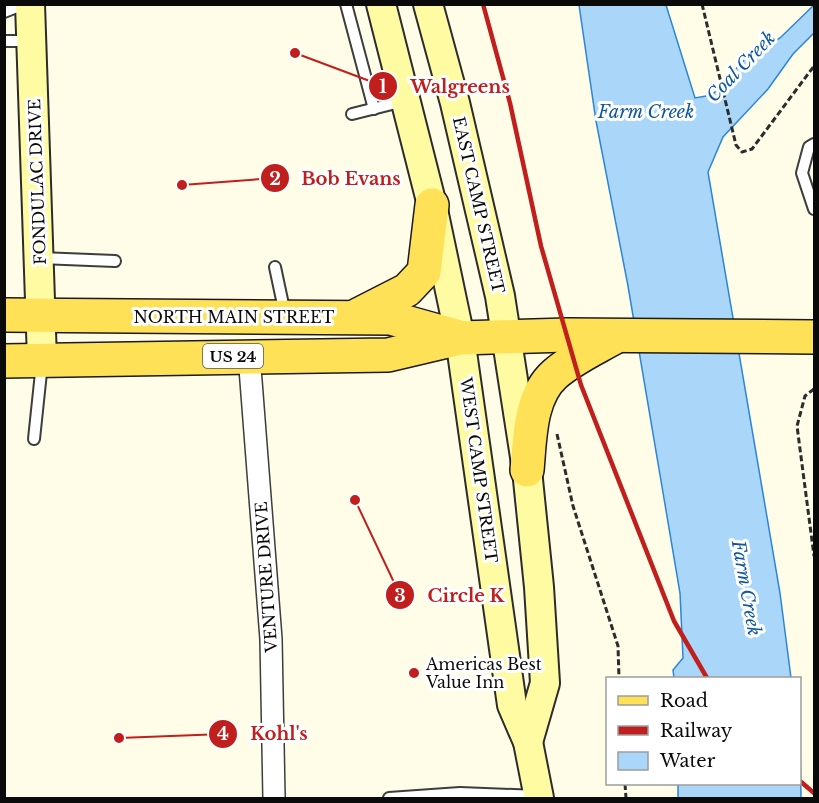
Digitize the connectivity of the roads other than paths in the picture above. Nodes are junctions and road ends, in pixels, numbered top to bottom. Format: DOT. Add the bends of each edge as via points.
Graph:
graph roads {
  1 [pos="24,4"];
  2 [pos="30,4"];
  3 [pos="346,4"];
  4 [pos="381,4"];
  5 [pos="428,4"];
  6 [pos="4,12"];
  7 [pos="18,41"];
  8 [pos="405,101"];
  9 [pos="374,109"];
  10 [pos="352,114"];
  11 [pos="814,144"];
  12 [pos="432,205"];
  13 [pos="814,209"];
  14 [pos="40,258"];
  15 [pos="115,261"];
  16 [pos="275,267"];
  17 [pos="4,315"];
  18 [pos="42,316"];
  19 [pos="285,316"];
  20 [pos="355,317"];
  21 [pos="505,337"];
  22 [pos="615,337"];
  23 [pos="814,337"];
  24 [pos="460,338"];
  25 [pos="249,355"];
  26 [pos="4,360"];
  27 [pos="42,360"];
  28 [pos="34,440"];
  29 [pos="526,471"];
  30 [pos="528,742"];
  31 [pos="480,797"];
  32 [pos="538,797"];
  33 [pos="274,798"];
  34 [pos="390,798"];
  1 -- 6 [label="lane"];
  2 -- 7 [label="main road, FONDULAC DRIVE"];
  3 -- 9 [label="lane"];
  4 -- 8 [label="main road"];
  5 -- 21 [label="main road, EAST CAMP STREET" via="500,296"];
  7 -- 14 [label="main road, FONDULAC DRIVE"];
  8 -- 9 [label="lane"];
  8 -- 12 [label="main road"];
  9 -- 10 [label="lane"];
  11 -- 13 [label="lane" via="809,147 802,173"];
  12 -- 20 [label="main road" via="424,272 407,290"];
  12 -- 24 [label="main road"];
  14 -- 15 [label="lane"];
  14 -- 18 [label="main road, FONDULAC DRIVE"];
  16 -- 19 [label="lane"];
  17 -- 18 [label="main road, NORTH MAIN STREET / US 24"];
  18 -- 19 [label="main road, NORTH MAIN STREET / US 24"];
  18 -- 27 [label="main road, FONDULAC DRIVE"];
  19 -- 20 [label="main road, NORTH MAIN STREET / US 24"];
  20 -- 24 [label="main road, NORTH MAIN STREET / US 24" via="391,318"];
  21 -- 22 [label="main road, NORTH MAIN STREET / US 24"];
  21 -- 24 [label="main road, NORTH MAIN STREET / US 24"];
  21 -- 29 [label="main road, WEST CAMP STREET"];
  22 -- 23 [label="main road, NORTH MAIN STREET / US 24"];
  22 -- 29 [label="main road" via="555,375 546,387 533,418"];
  24 -- 25 [label="main road, NORTH MAIN STREET / US 24" via="388,355"];
  24 -- 30 [label="main road, WEST CAMP STREET" via="512,705"];
  25 -- 27 [label="main road, NORTH MAIN STREET / US 24"];
  25 -- 33 [label="street, VENTURE DRIVE" via="271,639"];
  26 -- 27 [label="main road, NORTH MAIN STREET / US 24"];
  27 -- 28 [label="lane"];
  29 -- 30 [label="main road, WEST CAMP STREET" via="545,683"];
  30 -- 32 [label="main road, WEST CAMP STREET"];
  31 -- 32 [label="lane"];
  31 -- 34 [label="lane" via="459,793"];
}
